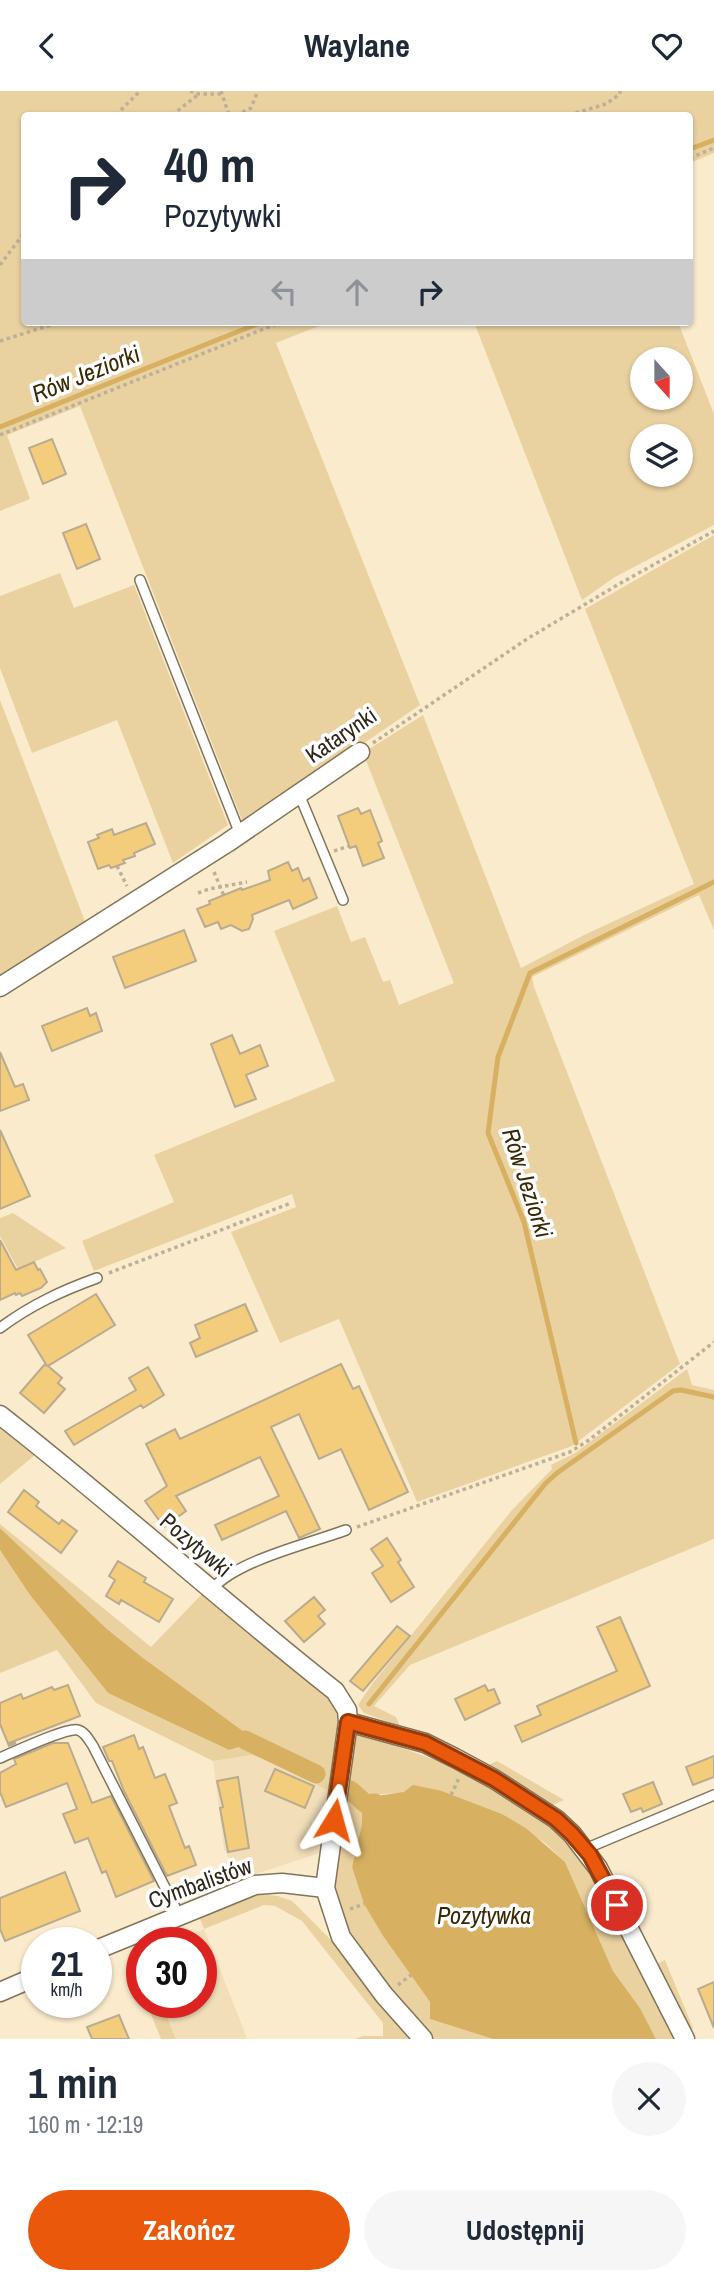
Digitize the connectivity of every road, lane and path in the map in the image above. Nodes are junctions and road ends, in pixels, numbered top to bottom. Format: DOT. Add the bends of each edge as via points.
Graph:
graph roads {
  1 [pos="140,91"];
  2 [pos="190,91"];
  3 [pos="258,91"];
  4 [pos="620,91"];
  5 [pos="221,92"];
  6 [pos="199,95"];
  7 [pos="119,112"];
  8 [pos="176,112"];
  9 [pos="228,112"];
  10 [pos="244,112"];
  11 [pos="579,112"];
  12 [pos="714,148"];
  13 [pos="693,157"];
  14 [pos="21,237"];
  15 [pos="0,265"];
  16 [pos="47,326"];
  17 [pos="271,326"];
  18 [pos="0,341"];
  19 [pos="0,435"];
  20 [pos="714,531"];
  21 [pos="140,580"];
  22 [pos="360,752"];
  23 [pos="299,794"];
  24 [pos="240,834"];
  25 [pos="349,846"];
  26 [pos="332,852"];
  27 [pos="117,866"];
  28 [pos="212,870"];
  29 [pos="247,882"];
  30 [pos="221,887"];
  31 [pos="129,891"];
  32 [pos="198,893"];
  33 [pos="224,896"];
  34 [pos="343,900"];
  35 [pos="0,987"];
  36 [pos="290,1203"];
  37 [pos="97,1278"];
  38 [pos="0,1328"];
  39 [pos="714,1342"];
  40 [pos="0,1415"];
  41 [pos="346,1530"];
  42 [pos="212,1589"];
  43 [pos="348,1722"];
  44 [pos="0,1758"];
  45 [pos="463,1770"];
  46 [pos="451,1795"];
  47 [pos="714,1795"];
  48 [pos="585,1849"];
  49 [pos="325,1888"];
  50 [pos="179,1915"];
  51 [pos="112,1943"];
  52 [pos="411,1975"];
  53 [pos="21,1983"];
  54 [pos="392,1989"];
  55 [pos="0,1992"];
  56 [pos="423,2039"];
  57 [pos="685,2039"];
  1 -- 7 [label="path"];
  2 -- 6 [label="path"];
  3 -- 10 [label="path" via="251,109"];
  4 -- 11 [label="path" via="606,104"];
  5 -- 6 [label="path"];
  5 -- 9 [label="path"];
  6 -- 8 [label="path"];
  12 -- 13 [label="path"];
  14 -- 15 [label="path"];
  16 -- 18 [label="path"];
  17 -- 19 [label="path"];
  20 -- 22 [label="path, Katarynki" via="527,639"];
  21 -- 24 [label="lane"];
  22 -- 23 [label="street, Katarynki"];
  23 -- 24 [label="street, Katarynki"];
  23 -- 34 [label="lane"];
  24 -- 35 [label="street, Katarynki"];
  25 -- 26 [label="path"];
  27 -- 31 [label="path"];
  28 -- 30 [label="path"];
  29 -- 30 [label="path"];
  30 -- 32 [label="path"];
  30 -- 33 [label="path"];
  36 -- 37 [label="path"];
  37 -- 38 [label="lane" via="60,1291"];
  39 -- 41 [label="path" via="570,1452"];
  40 -- 42 [label="street, Pozytywki"];
  41 -- 42 [label="lane" via="242,1567"];
  42 -- 43 [label="street, Pozytywki" via="335,1691 347,1710"];
  43 -- 48 [label="street" via="425,1743 471,1766 556,1819"];
  43 -- 49 [label="street"];
  44 -- 50 [label="lane" via="66,1731 83,1733"];
  45 -- 46 [label="path"];
  47 -- 48 [label="lane"];
  48 -- 57 [label="street"];
  49 -- 50 [label="street, Cymbalistów" via="255,1885"];
  49 -- 56 [label="street" via="341,1937"];
  50 -- 51 [label="street, Cymbalistów"];
  52 -- 54 [label="path"];
  53 -- 55 [label="street"];
}
